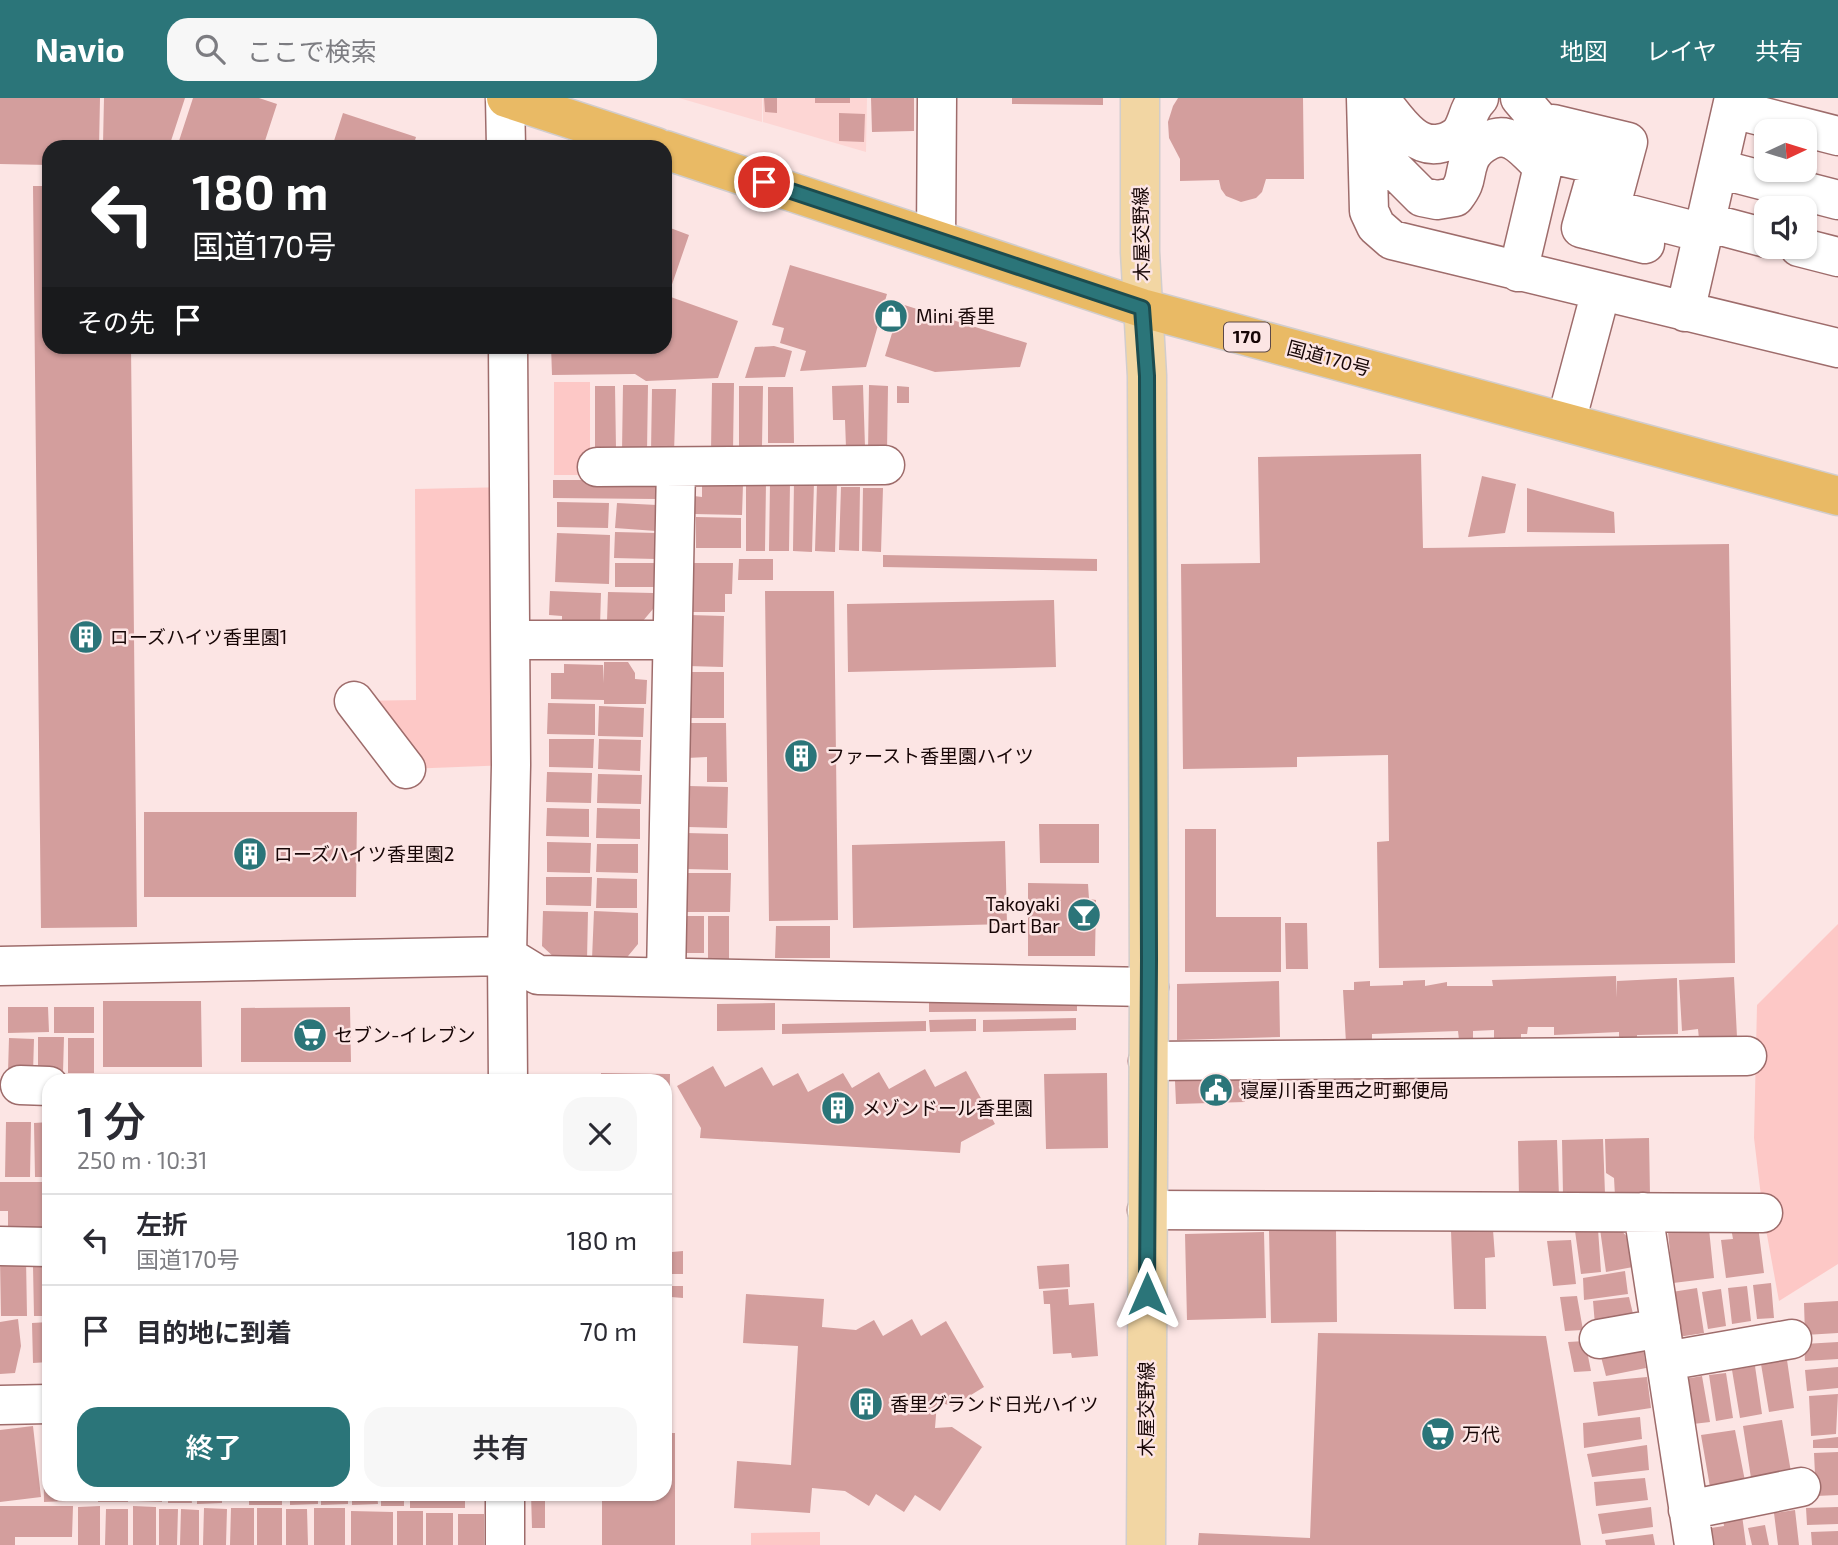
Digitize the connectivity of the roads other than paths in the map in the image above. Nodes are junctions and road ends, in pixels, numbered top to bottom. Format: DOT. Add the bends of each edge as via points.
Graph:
graph roads {
  1 [pos="506,98"];
  2 [pos="937,98"];
  3 [pos="1140,98"];
  4 [pos="1366,98"];
  5 [pos="1379,98"];
  6 [pos="1479,98"];
  7 [pos="1520,98"];
  8 [pos="1734,103"];
  9 [pos="1550,135"];
  10 [pos="1838,136"];
  11 [pos="506,140"];
  12 [pos="635,140"];
  13 [pos="1368,144"];
  14 [pos="672,152"];
  15 [pos="1719,169"];
  16 [pos="1838,200"];
  17 [pos="1703,237"];
  18 [pos="1754,238"];
  19 [pos="936,239"];
  20 [pos="1817,252"];
  21 [pos="1838,257"];
  22 [pos="1518,272"];
  23 [pos="1601,291"];
  24 [pos="1142,308"];
  25 [pos="1685,312"];
  26 [pos="1838,348"];
  27 [pos="508,354"];
  28 [pos="1566,422"];
  29 [pos="885,465"];
  30 [pos="597,467"];
  31 [pos="676,467"];
  32 [pos="1838,496"];
  33 [pos="511,640"];
  34 [pos="673,640"];
  35 [pos="354,701"];
  36 [pos="405,769"];
  37 [pos="507,956"];
  38 [pos="0,966"];
  39 [pos="666,977"];
  40 [pos="1149,987"];
  41 [pos="1747,1056"];
  42 [pos="1148,1061"];
  43 [pos="508,1074"];
  44 [pos="1147,1210"];
  45 [pos="1643,1212"];
  46 [pos="1763,1213"];
  47 [pos="0,1246"];
  48 [pos="42,1247"];
  49 [pos="1598,1339"];
  50 [pos="1792,1339"];
  51 [pos="1663,1345"];
  52 [pos="42,1404"];
  53 [pos="0,1405"];
  54 [pos="1801,1487"];
  55 [pos="505,1501"];
  56 [pos="1691,1527"];
  57 [pos="505,1545"];
  58 [pos="1146,1545"];
  1 -- 11 [label="street"];
  1 -- 12 [label="highway"];
  2 -- 19 [label="street"];
  3 -- 24 [label="main road, 木屋交野線"];
  4 -- 13 [label="street"];
  5 -- 6 [label="street" via="1414,139 1432,146 1449,142 1461,132"];
  7 -- 9 [label="street"];
  8 -- 10 [label="street"];
  8 -- 15 [label="street"];
  9 -- 13 [label="street" via="1497,136 1480,145 1455,197 1437,200 1422,197"];
  9 -- 17 [label="street" via="1628,142 1610,209"];
  9 -- 22 [label="street"];
  13 -- 22 [label="street" via="1369,211 1376,226 1392,240"];
  14 -- 19 [label="highway, 国道170号 / 170"];
  15 -- 16 [label="street"];
  15 -- 17 [label="street"];
  17 -- 18 [label="street"];
  17 -- 25 [label="street"];
  19 -- 24 [label="highway, 国道170号 / 170"];
  20 -- 21 [label="street"];
  22 -- 23 [label="street"];
  23 -- 25 [label="street"];
  23 -- 28 [label="street"];
  24 -- 28 [label="highway, 国道170号 / 170"];
  24 -- 40 [label="main road, 木屋交野線" via="1147,376"];
  25 -- 26 [label="street"];
  27 -- 33 [label="street"];
  28 -- 32 [label="highway, 国道170号 / 170"];
  29 -- 31 [label="street"];
  30 -- 31 [label="street"];
  31 -- 34 [label="street"];
  33 -- 34 [label="street"];
  33 -- 37 [label="street"];
  34 -- 39 [label="street"];
  35 -- 36 [label="street"];
  37 -- 38 [label="street"];
  37 -- 39 [label="street" via="538,975"];
  37 -- 43 [label="street"];
  39 -- 40 [label="street"];
  40 -- 42 [label="main road, 木屋交野線"];
  41 -- 42 [label="street"];
  42 -- 44 [label="main road, 木屋交野線"];
  44 -- 45 [label="street"];
  44 -- 58 [label="main road, 木屋交野線"];
  45 -- 46 [label="street"];
  45 -- 51 [label="street"];
  47 -- 48 [label="street"];
  49 -- 51 [label="street"];
  50 -- 51 [label="street"];
  51 -- 56 [label="street"];
  52 -- 53 [label="street"];
  54 -- 56 [label="street"];
  55 -- 57 [label="street"];
}
